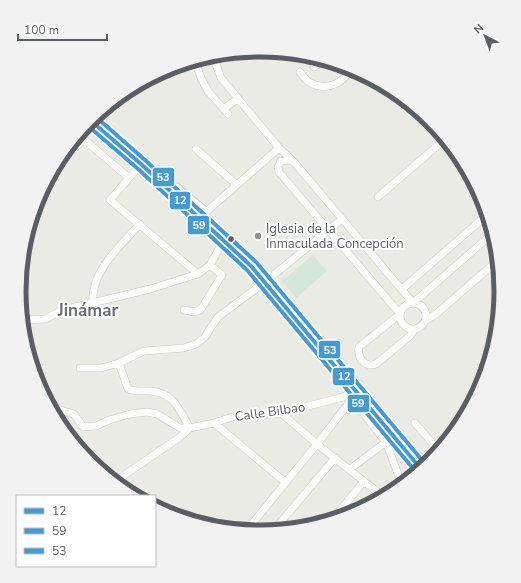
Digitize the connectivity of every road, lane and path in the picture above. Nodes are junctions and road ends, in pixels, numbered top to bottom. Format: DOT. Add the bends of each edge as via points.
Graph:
graph roads {
  1 [pos="215,62"];
  2 [pos="318,64"];
  3 [pos="197,66"];
  4 [pos="314,67"];
  5 [pos="300,72"];
  6 [pos="347,74"];
  7 [pos="238,98"];
  8 [pos="96,125"];
  9 [pos="82,138"];
  10 [pos="441,142"];
  11 [pos="279,148"];
  12 [pos="196,149"];
  13 [pos="281,161"];
  14 [pos="294,162"];
  15 [pos="141,164"];
  16 [pos="129,178"];
  17 [pos="237,185"];
  18 [pos="170,191"];
  19 [pos="378,197"];
  20 [pos="207,210"];
  21 [pos="200,218"];
  22 [pos="484,218"];
  23 [pos="342,219"];
  24 [pos="140,224"];
  25 [pos="329,230"];
  26 [pos="488,237"];
  27 [pos="224,240"];
  28 [pos="493,264"];
  29 [pos="210,265"];
  30 [pos="198,274"];
  31 [pos="265,282"];
  32 [pos="402,289"];
  33 [pos="92,303"];
  34 [pos="413,303"];
  35 [pos="184,310"];
  36 [pos="400,314"];
  37 [pos="28,320"];
  38 [pos="425,321"];
  39 [pos="415,329"];
  40 [pos="119,363"];
  41 [pos="80,368"];
  42 [pos="354,395"];
  43 [pos="57,409"];
  44 [pos="281,413"];
  45 [pos="214,423"];
  46 [pos="415,423"];
  47 [pos="190,428"];
  48 [pos="386,442"];
  49 [pos="317,444"];
  50 [pos="436,447"];
  51 [pos="335,458"];
  52 [pos="418,465"];
  53 [pos="350,469"];
  54 [pos="119,479"];
  55 [pos="400,480"];
  56 [pos="364,481"];
  57 [pos="285,482"];
  58 [pos="380,494"];
  59 [pos="338,513"];
  60 [pos="251,525"];
  61 [pos="278,525"];
  1 -- 7 [label="street" via="221,78"];
  2 -- 4 [label="street"];
  3 -- 7 [label="street" via="200,78 226,111"];
  5 -- 6 [label="street" via="309,83 318,86 336,84"];
  7 -- 11 [label="street"];
  8 -- 15 [label="main road"];
  9 -- 16 [label="street"];
  10 -- 19 [label="street"];
  11 -- 13 [label="street"];
  11 -- 14 [label="street"];
  11 -- 17 [label="street"];
  12 -- 17 [label="street"];
  13 -- 14 [label="street"];
  13 -- 25 [label="street" via="279,172"];
  14 -- 23 [label="street"];
  15 -- 16 [label="street"];
  15 -- 18 [label="main road"];
  16 -- 24 [label="street" via="110,200"];
  17 -- 20 [label="street"];
  18 -- 20 [label="lane" via="178,186"];
  18 -- 21 [label="main road"];
  20 -- 21 [label="street"];
  21 -- 27 [label="main road"];
  22 -- 32 [label="street"];
  23 -- 25 [label="street"];
  23 -- 32 [label="street"];
  24 -- 30 [label="street"];
  24 -- 33 [label="street" via="102,266 92,295"];
  25 -- 31 [label="street"];
  25 -- 36 [label="street"];
  26 -- 34 [label="street"];
  27 -- 29 [label="street"];
  27 -- 31 [label="main road"];
  28 -- 38 [label="street"];
  29 -- 30 [label="street"];
  29 -- 35 [label="street" via="222,275 201,309 195,312"];
  30 -- 33 [label="street"];
  31 -- 40 [label="street" via="218,317 204,338 196,344 184,348 144,351"];
  31 -- 42 [label="main road"];
  32 -- 34 [label="street"];
  33 -- 37 [label="street" via="63,310 44,319"];
  34 -- 36 [label="street" via="402,308"];
  34 -- 38 [label="street" via="424,308"];
  36 -- 39 [label="street" via="403,326"];
  36 -- 39 [label="street" via="359,347 358,353 366,364 376,364"];
  38 -- 39 [label="street"];
  40 -- 41 [label="street" via="101,368"];
  40 -- 47 [label="street" via="128,389 135,392 151,391 164,394 175,402"];
  42 -- 44 [label="street, Calle Bilbao"];
  42 -- 48 [label="street"];
  42 -- 49 [label="street"];
  42 -- 52 [label="main road"];
  43 -- 47 [label="street, Calle Bilbao" via="74,414 83,427 147,412 157,414 180,428"];
  44 -- 45 [label="street, Calle Bilbao" via="232,417"];
  44 -- 49 [label="street"];
  45 -- 47 [label="street, Calle Bilbao"];
  45 -- 57 [label="street"];
  46 -- 50 [label="street"];
  47 -- 54 [label="street"];
  48 -- 53 [label="street"];
  48 -- 55 [label="street"];
  49 -- 51 [label="street"];
  49 -- 57 [label="street"];
  51 -- 53 [label="street"];
  51 -- 61 [label="street"];
  53 -- 56 [label="street"];
  56 -- 58 [label="street"];
  56 -- 59 [label="street"];
  57 -- 60 [label="street"];
}
